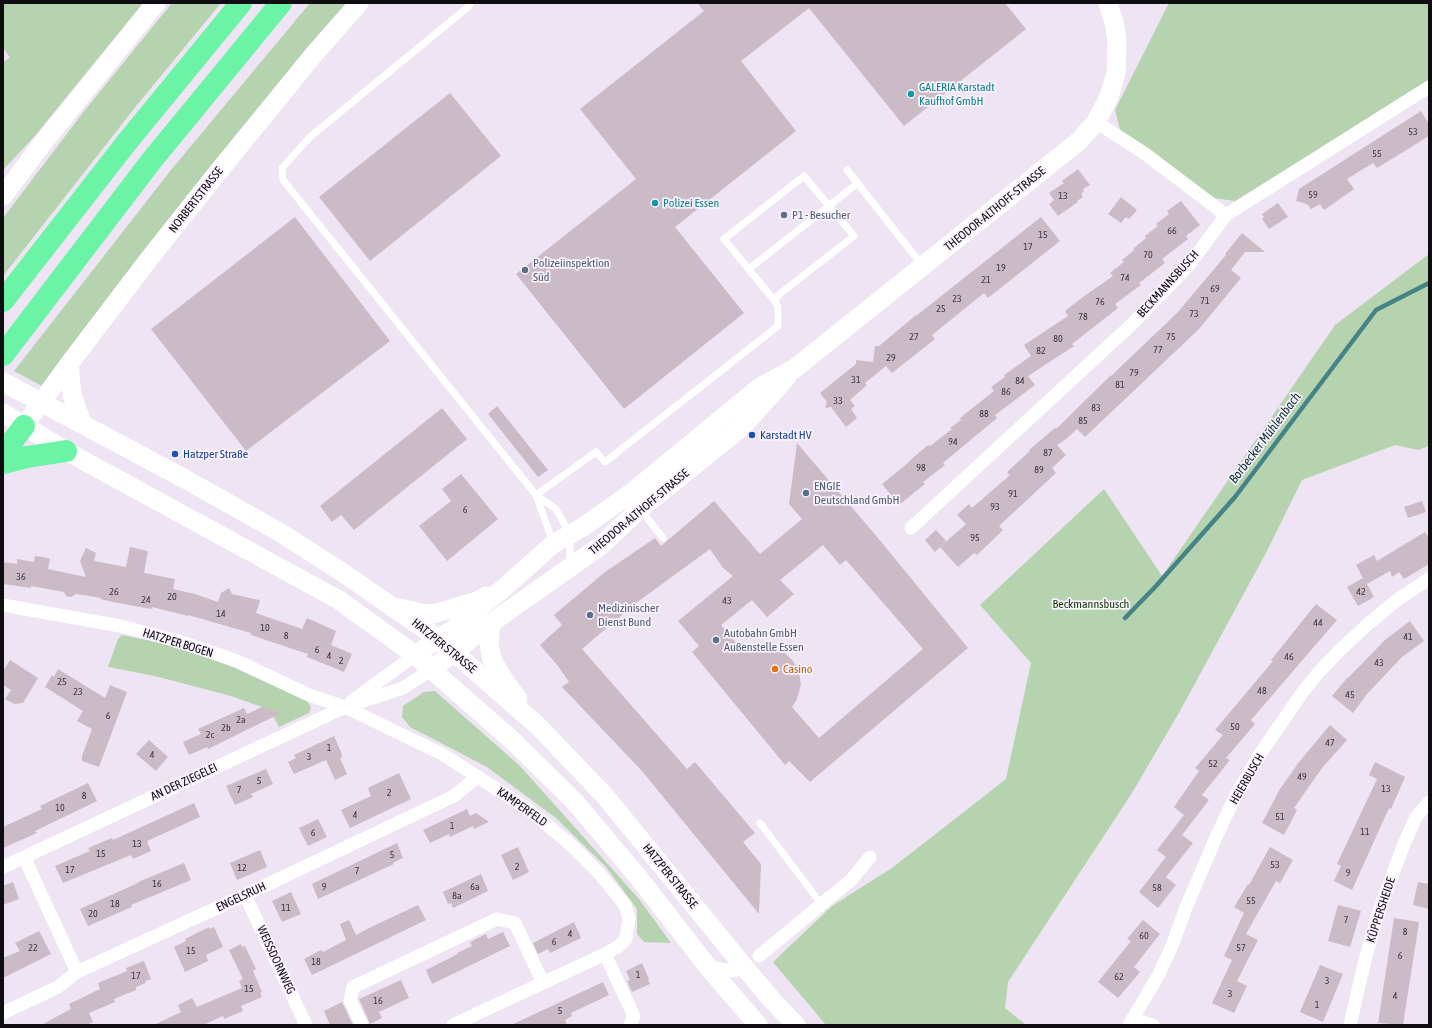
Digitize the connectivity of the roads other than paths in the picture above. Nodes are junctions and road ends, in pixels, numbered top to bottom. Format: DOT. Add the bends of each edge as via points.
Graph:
graph roads {
  1 [pos="156,3"];
  2 [pos="241,3"];
  3 [pos="281,3"];
  4 [pos="359,3"];
  5 [pos="471,3"];
  6 [pos="1108,3"];
  7 [pos="1429,87"];
  8 [pos="1096,122"];
  9 [pos="847,170"];
  10 [pos="858,183"];
  11 [pos="3,196"];
  12 [pos="829,206"];
  13 [pos="1226,215"];
  14 [pos="923,267"];
  15 [pos="749,269"];
  16 [pos="774,300"];
  17 [pos="3,301"];
  18 [pos="3,355"];
  19 [pos="69,364"];
  20 [pos="3,382"];
  21 [pos="41,402"];
  22 [pos="3,414"];
  23 [pos="82,423"];
  24 [pos="24,426"];
  25 [pos="66,451"];
  26 [pos="3,454"];
  27 [pos="3,463"];
  28 [pos="536,495"];
  29 [pos="636,501"];
  30 [pos="911,528"];
  31 [pos="570,534"];
  32 [pos="663,538"];
  33 [pos="553,544"];
  34 [pos="570,567"];
  35 [pos="1429,579"];
  36 [pos="505,587"];
  37 [pos="3,605"];
  38 [pos="391,606"];
  39 [pos="491,623"];
  40 [pos="440,640"];
  41 [pos="454,652"];
  42 [pos="416,655"];
  43 [pos="432,669"];
  44 [pos="345,707"];
  45 [pos="538,726"];
  46 [pos="477,777"];
  47 [pos="1429,802"];
  48 [pos="760,823"];
  49 [pos="870,857"];
  50 [pos="24,858"];
  51 [pos="3,867"];
  52 [pos="245,895"];
  53 [pos="822,905"];
  54 [pos="605,954"];
  55 [pos="752,962"];
  56 [pos="708,967"];
  57 [pos="77,972"];
  58 [pos="543,983"];
  59 [pos="3,1014"];
  60 [pos="1130,1022"];
  61 [pos="305,1025"];
  62 [pos="362,1025"];
  63 [pos="453,1025"];
  64 [pos="630,1025"];
  65 [pos="758,1025"];
  66 [pos="796,1025"];
  67 [pos="1153,1025"];
  68 [pos="1350,1025"];
  1 -- 11 [label="main road"];
  2 -- 17 [label="highway" via="127,142"];
  3 -- 18 [label="highway" via="152,160"];
  4 -- 19 [label="main road, NORBERTSTRASSE" via="218,172"];
  5 -- 28 [label="lane" via="310,137 282,168 283,180"];
  6 -- 8 [label="main road, THEODOR-ALTHOFF-STRASSE" via="1115,26 1116,73 1109,97"];
  7 -- 13 [label="street, BECKMANNSBUSCH"];
  8 -- 13 [label="street" via="1144,153"];
  8 -- 14 [label="main road, THEODOR-ALTHOFF-STRASSE" via="1079,141"];
  9 -- 10 [label="lane"];
  10 -- 12 [label="lane"];
  10 -- 14 [label="lane"];
  12 -- 15 [label="lane"];
  12 -- 15 [label="lane" via="804,176 724,239"];
  12 -- 16 [label="lane" via="854,236"];
  13 -- 30 [label="street, BECKMANNSBUSCH" via="1190,264 1132,325"];
  14 -- 29 [label="main road, THEODOR-ALTHOFF-STRASSE" via="794,369 743,426"];
  15 -- 16 [label="lane"];
  16 -- 28 [label="lane" via="778,307 778,326 605,462 596,452"];
  19 -- 21 [label="main road, NORBERTSTRASSE"];
  19 -- 23 [label="main road" via="72,395"];
  20 -- 21 [label="main road, HATZPER STRASSE"];
  21 -- 23 [label="main road, HATZPER STRASSE"];
  21 -- 24 [label="main road, NORBERTSTRASSE"];
  22 -- 24 [label="main road, HATZPER STRASSE"];
  23 -- 38 [label="main road, HATZPER STRASSE" via="281,533"];
  24 -- 25 [label="main road, HATZPER STRASSE"];
  24 -- 26 [label="highway"];
  25 -- 27 [label="highway"];
  25 -- 42 [label="main road, HATZPER STRASSE" via="339,600"];
  28 -- 31 [label="lane" via="556,509"];
  28 -- 33 [label="lane"];
  29 -- 31 [label="main road, THEODOR-ALTHOFF-STRASSE"];
  29 -- 32 [label="lane"];
  29 -- 34 [label="main road, THEODOR-ALTHOFF-STRASSE" via="599,548"];
  31 -- 33 [label="main road, THEODOR-ALTHOFF-STRASSE"];
  31 -- 34 [label="lane"];
  33 -- 36 [label="main road, THEODOR-ALTHOFF-STRASSE"];
  34 -- 39 [label="main road, THEODOR-ALTHOFF-STRASSE"];
  35 -- 60 [label="street, HEIERBUSCH" via="1397,600 1341,649 1302,693 1260,754 1217,835 1158,976"];
  36 -- 38 [label="main road" via="477,601 434,614"];
  36 -- 40 [label="main road, THEODOR-ALTHOFF-STRASSE"];
  37 -- 44 [label="street, HATZPER BOGEN" via="120,626 178,641 237,661 309,695"];
  38 -- 40 [label="main road, HATZPER STRASSE"];
  39 -- 41 [label="main road, THEODOR-ALTHOFF-STRASSE"];
  39 -- 45 [label="main road" via="489,644 492,660"];
  40 -- 41 [label="main road, HATZPER STRASSE"];
  40 -- 42 [label="main road, AN DER ZIEGELEI"];
  41 -- 43 [label="main road, THEODOR-ALTHOFF-STRASSE"];
  41 -- 45 [label="main road, HATZPER STRASSE"];
  42 -- 43 [label="main road, HATZPER STRASSE"];
  42 -- 44 [label="street, AN DER ZIEGELEI"];
  43 -- 44 [label="street, AN DER ZIEGELEI" via="402,688"];
  43 -- 56 [label="main road, HATZPER STRASSE" via="513,741 575,802 639,878"];
  44 -- 46 [label="street, KAMPERFELD" via="442,754"];
  44 -- 50 [label="street, AN DER ZIEGELEI"];
  45 -- 55 [label="main road, HATZPER STRASSE" via="607,798"];
  46 -- 52 [label="street, ENGELSRUH" via="454,796"];
  46 -- 54 [label="street, KAMPERFELD" via="528,810 570,844 598,872 625,906 629,918 626,939"];
  47 -- 68 [label="street, KÜPPERSHEIDE" via="1416,818 1404,844 1378,914"];
  48 -- 53 [label="lane"];
  49 -- 53 [label="street" via="851,880"];
  50 -- 51 [label="street, AN DER ZIEGELEI"];
  50 -- 57 [label="street"];
  52 -- 57 [label="street, ENGELSRUH"];
  52 -- 61 [label="street, WEISSDORNWEG"];
  53 -- 55 [label="street"];
  54 -- 58 [label="street, KAMPERFELD"];
  54 -- 64 [label="street" via="634,1016"];
  55 -- 56 [label="street" via="733,971"];
  55 -- 66 [label="main road, HATZPER STRASSE" via="772,1000"];
  56 -- 65 [label="main road, HATZPER STRASSE"];
  57 -- 59 [label="street, ENGELSRUH" via="58,987"];
  58 -- 62 [label="street" via="515,923 497,919 353,987 350,1000"];
  58 -- 63 [label="street, KAMPERFELD"];
  60 -- 67 [label="street"];
}
